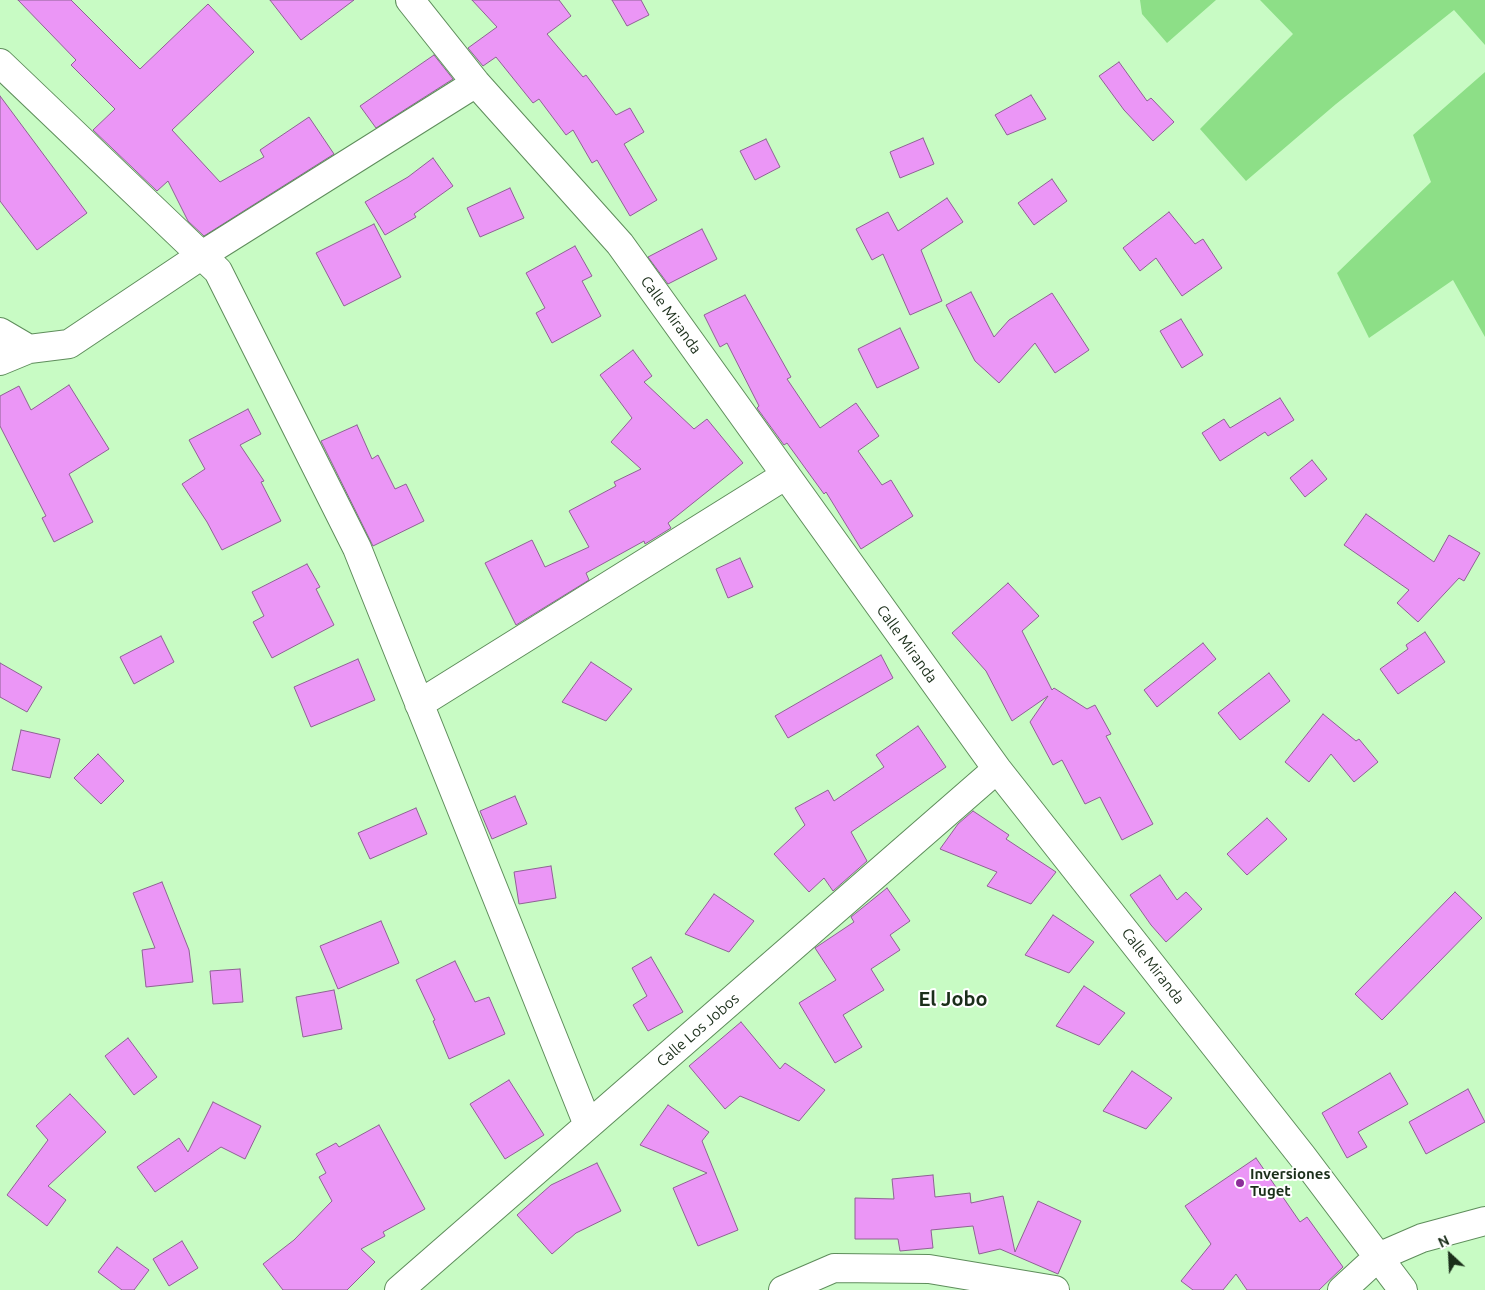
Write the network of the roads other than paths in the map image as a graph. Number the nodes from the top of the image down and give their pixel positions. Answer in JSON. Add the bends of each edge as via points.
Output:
{"nodes":[{"id":1,"x":410,"y":0,"type":"edge"},
{"id":2,"x":0,"y":63,"type":"edge"},
{"id":3,"x":476,"y":83,"type":"junction"},
{"id":4,"x":202,"y":255,"type":"junction"},
{"id":5,"x":0,"y":332,"type":"edge"},
{"id":6,"x":29,"y":349,"type":"junction"},
{"id":7,"x":0,"y":361,"type":"edge"},
{"id":8,"x":786,"y":475,"type":"junction"},
{"id":9,"x":419,"y":704,"type":"junction"},
{"id":10,"x":998,"y":769,"type":"junction"},
{"id":11,"x":588,"y":1125,"type":"junction"},
{"id":12,"x":1485,"y":1221,"type":"edge"},
{"id":13,"x":1378,"y":1257,"type":"junction"},
{"id":14,"x":399,"y":1290,"type":"edge"},
{"id":15,"x":783,"y":1290,"type":"edge"},
{"id":16,"x":1055,"y":1290,"type":"edge"},
{"id":17,"x":1342,"y":1290,"type":"edge"},
{"id":18,"x":1403,"y":1290,"type":"edge"}],
"edges":[{"from":1,"to":3,"type":"street","name":"Calle Miranda"},
{"from":2,"to":4,"type":"street"},
{"from":3,"to":4,"type":"street"},
{"from":3,"to":8,"type":"street","name":"Calle Miranda","via":[[620,244]]},
{"from":4,"to":6,"type":"street","via":[[69,344]]},
{"from":4,"to":9,"type":"street","via":[[218,271],[357,548]]},
{"from":5,"to":6,"type":"street"},
{"from":6,"to":7,"type":"street"},
{"from":8,"to":9,"type":"street"},
{"from":8,"to":10,"type":"street","name":"Calle Miranda"},
{"from":9,"to":11,"type":"street"},
{"from":10,"to":11,"type":"street","name":"Calle Los Jobos"},
{"from":10,"to":13,"type":"street","name":"Calle Miranda"},
{"from":11,"to":14,"type":"street","name":"Calle Los Jobos"},
{"from":12,"to":13,"type":"street","via":[[1422,1238]]},
{"from":13,"to":17,"type":"street"},
{"from":13,"to":18,"type":"street","name":"Calle Miranda"},
{"from":15,"to":16,"type":"street","via":[[834,1268],[929,1270]]}]}
